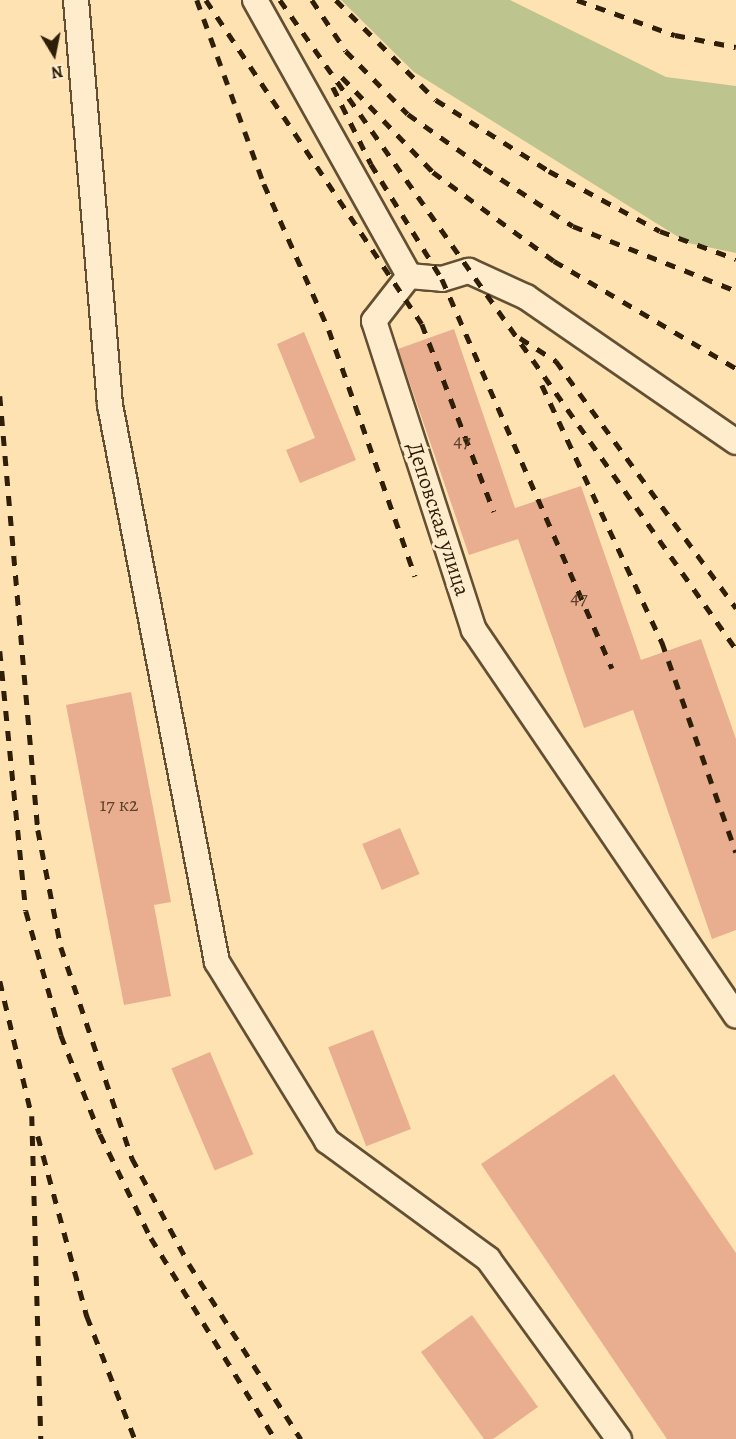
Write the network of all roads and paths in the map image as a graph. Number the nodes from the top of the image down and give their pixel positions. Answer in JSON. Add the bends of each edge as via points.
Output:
{"nodes":[{"id":1,"x":76,"y":0,"type":"edge"},
{"id":2,"x":255,"y":0,"type":"edge"},
{"id":3,"x":409,"y":276,"type":"junction"},
{"id":4,"x":736,"y":442,"type":"edge"},
{"id":5,"x":736,"y":1015,"type":"edge"},
{"id":6,"x":619,"y":1439,"type":"edge"}],
"edges":[{"from":1,"to":6,"type":"street","via":[[110,405],[217,962],[327,1141],[488,1259]]},
{"from":2,"to":3,"type":"street"},
{"from":3,"to":4,"type":"street","via":[[442,279],[470,271],[526,297]]},
{"from":3,"to":5,"type":"street","name":"Деповская улица","via":[[374,321],[474,630]]}]}
